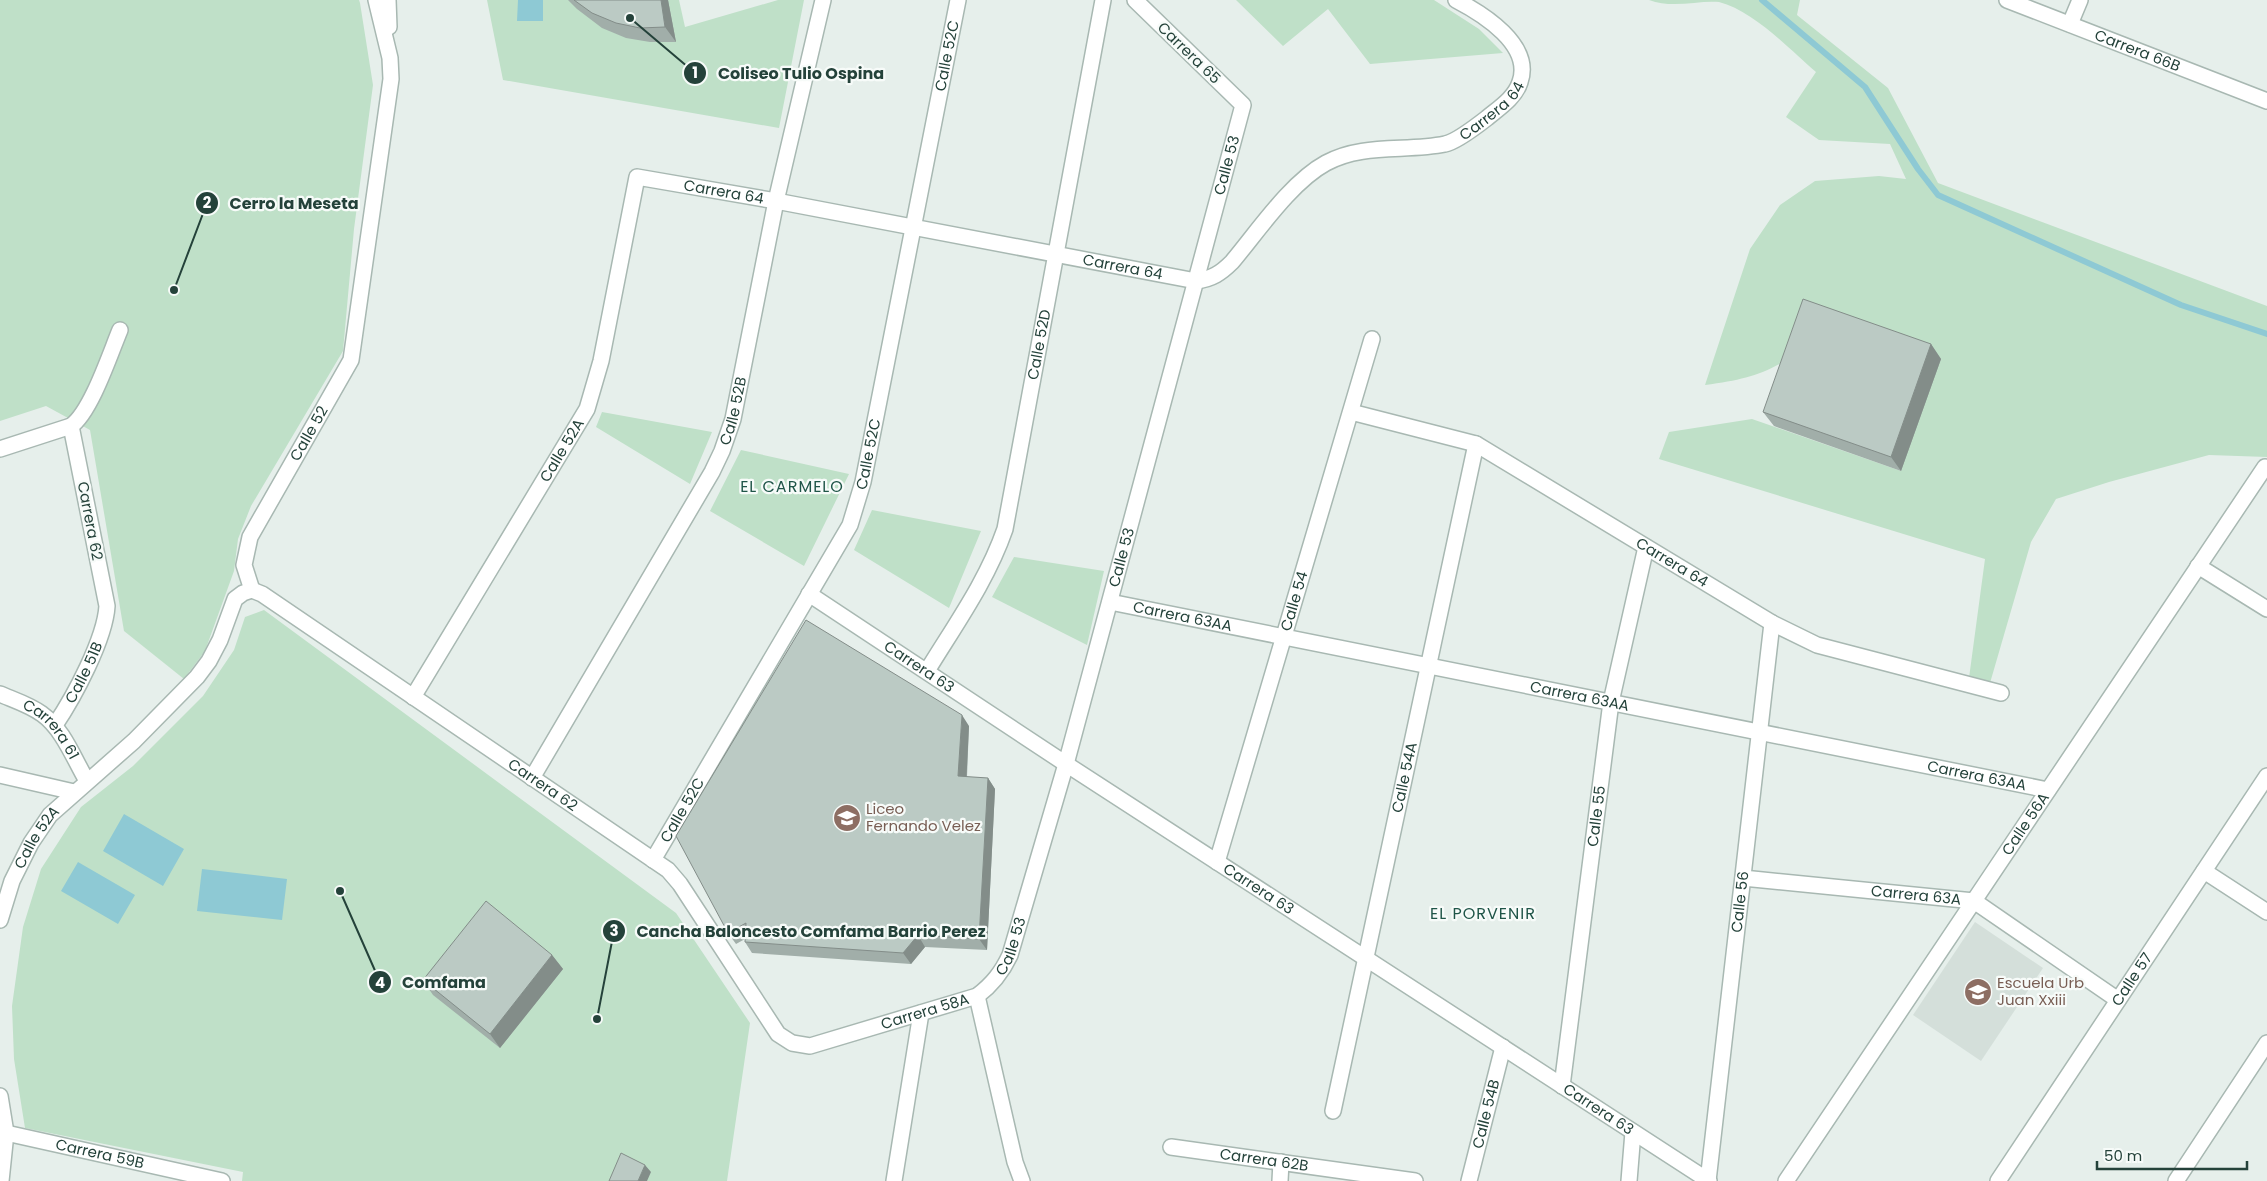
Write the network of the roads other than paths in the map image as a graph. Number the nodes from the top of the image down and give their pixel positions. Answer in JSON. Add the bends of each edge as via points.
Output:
{"nodes":[{"id":1,"x":376,"y":0,"type":"edge"},
{"id":2,"x":388,"y":0,"type":"edge"},
{"id":3,"x":823,"y":0,"type":"edge"},
{"id":4,"x":958,"y":0,"type":"edge"},
{"id":5,"x":1103,"y":0,"type":"edge"},
{"id":6,"x":1135,"y":0,"type":"edge"},
{"id":7,"x":1456,"y":0,"type":"edge"},
{"id":8,"x":2008,"y":0,"type":"edge"},
{"id":9,"x":2080,"y":0,"type":"edge"},
{"id":10,"x":2070,"y":24,"type":"junction"},
{"id":11,"x":390,"y":58,"type":"junction"},
{"id":12,"x":2267,"y":101,"type":"edge"},
{"id":13,"x":1243,"y":105,"type":"joint"},
{"id":14,"x":637,"y":177,"type":"joint"},
{"id":15,"x":776,"y":201,"type":"junction"},
{"id":16,"x":913,"y":227,"type":"junction"},
{"id":17,"x":1056,"y":255,"type":"junction"},
{"id":18,"x":1196,"y":281,"type":"junction"},
{"id":19,"x":120,"y":330,"type":"dead end"},
{"id":20,"x":1372,"y":339,"type":"dead end"},
{"id":21,"x":1350,"y":412,"type":"junction"},
{"id":22,"x":71,"y":426,"type":"junction"},
{"id":23,"x":1476,"y":444,"type":"junction"},
{"id":24,"x":0,"y":449,"type":"edge"},
{"id":25,"x":2266,"y":467,"type":"edge"},
{"id":26,"x":1646,"y":547,"type":"junction"},
{"id":27,"x":2198,"y":566,"type":"junction"},
{"id":28,"x":252,"y":590,"type":"junction"},
{"id":29,"x":809,"y":594,"type":"junction"},
{"id":30,"x":1110,"y":602,"type":"junction"},
{"id":31,"x":2267,"y":609,"type":"edge"},
{"id":32,"x":106,"y":616,"type":"joint"},
{"id":33,"x":1772,"y":623,"type":"junction"},
{"id":34,"x":1284,"y":637,"type":"junction"},
{"id":35,"x":1428,"y":666,"type":"junction"},
{"id":36,"x":927,"y":671,"type":"junction"},
{"id":37,"x":2001,"y":693,"type":"dead end"},
{"id":38,"x":0,"y":694,"type":"edge"},
{"id":39,"x":413,"y":697,"type":"junction"},
{"id":40,"x":1611,"y":702,"type":"junction"},
{"id":41,"x":55,"y":725,"type":"junction"},
{"id":42,"x":1760,"y":732,"type":"junction"},
{"id":43,"x":1066,"y":764,"type":"junction"},
{"id":44,"x":0,"y":774,"type":"edge"},
{"id":45,"x":2267,"y":776,"type":"edge"},
{"id":46,"x":532,"y":778,"type":"junction"},
{"id":47,"x":87,"y":781,"type":"junction"},
{"id":48,"x":2048,"y":790,"type":"junction"},
{"id":49,"x":74,"y":792,"type":"junction"},
{"id":50,"x":653,"y":860,"type":"junction"},
{"id":51,"x":1217,"y":862,"type":"junction"},
{"id":52,"x":2204,"y":871,"type":"junction"},
{"id":53,"x":1743,"y":878,"type":"junction"},
{"id":54,"x":1974,"y":901,"type":"junction"},
{"id":55,"x":2267,"y":912,"type":"edge"},
{"id":56,"x":0,"y":920,"type":"edge"},
{"id":57,"x":1366,"y":958,"type":"junction"},
{"id":58,"x":977,"y":996,"type":"junction"},
{"id":59,"x":2118,"y":1000,"type":"junction"},
{"id":60,"x":921,"y":1013,"type":"junction"},
{"id":61,"x":778,"y":1034,"type":"joint"},
{"id":62,"x":2267,"y":1043,"type":"edge"},
{"id":63,"x":1503,"y":1047,"type":"junction"},
{"id":64,"x":1562,"y":1086,"type":"junction"},
{"id":65,"x":0,"y":1097,"type":"edge"},
{"id":66,"x":1333,"y":1111,"type":"dead end"},
{"id":67,"x":1633,"y":1132,"type":"junction"},
{"id":68,"x":6,"y":1133,"type":"junction"},
{"id":69,"x":1171,"y":1147,"type":"dead end"},
{"id":70,"x":1281,"y":1162,"type":"junction"},
{"id":71,"x":1,"y":1181,"type":"edge"},
{"id":72,"x":222,"y":1181,"type":"edge"},
{"id":73,"x":894,"y":1181,"type":"edge"},
{"id":74,"x":1022,"y":1181,"type":"edge"},
{"id":75,"x":1280,"y":1181,"type":"edge"},
{"id":76,"x":1415,"y":1181,"type":"edge"},
{"id":77,"x":1469,"y":1181,"type":"edge"},
{"id":78,"x":1629,"y":1181,"type":"edge"},
{"id":79,"x":1708,"y":1181,"type":"edge"},
{"id":80,"x":1786,"y":1181,"type":"edge"},
{"id":81,"x":1998,"y":1181,"type":"edge"},
{"id":82,"x":2176,"y":1181,"type":"edge"}],
"edges":[{"from":1,"to":11,"type":"street","name":"Calle 52"},
{"from":2,"to":11,"type":"street"},
{"from":3,"to":15,"type":"street","name":"Calle 52B"},
{"from":4,"to":16,"type":"street","name":"Calle 52C"},
{"from":5,"to":17,"type":"street","name":"Calle 52D"},
{"from":6,"to":13,"type":"street","name":"Carrera 65"},
{"from":7,"to":18,"type":"street","name":"Carrera 64","via":[[1480,12],[1506,35],[1523,64],[1520,83],[1509,100],[1447,144],[1343,155],[1310,173],[1222,272],[1210,279]]},
{"from":8,"to":10,"type":"street","name":"Carrera 66B"},
{"from":9,"to":10,"type":"street"},
{"from":10,"to":12,"type":"street","name":"Carrera 66B"},
{"from":11,"to":28,"type":"street","name":"Calle 52","via":[[391,79],[351,360],[250,537],[244,565]]},
{"from":13,"to":18,"type":"street","name":"Calle 53"},
{"from":14,"to":15,"type":"street","name":"Carrera 64"},
{"from":14,"to":39,"type":"street","name":"Calle 52A","via":[[600,361],[587,409]]},
{"from":15,"to":16,"type":"street","name":"Carrera 64"},
{"from":15,"to":46,"type":"street","name":"Calle 52B","via":[[733,419],[722,451]]},
{"from":16,"to":17,"type":"street","name":"Carrera 64"},
{"from":16,"to":29,"type":"street","name":"Calle 52C","via":[[861,491],[850,525]]},
{"from":17,"to":18,"type":"street","name":"Carrera 64"},
{"from":17,"to":36,"type":"street","name":"Calle 52D","via":[[1005,529],[985,578]]},
{"from":18,"to":30,"type":"street","name":"Calle 53"},
{"from":19,"to":22,"type":"street","via":[[86,408]]},
{"from":20,"to":21,"type":"street","name":"Calle 54"},
{"from":21,"to":23,"type":"street","name":"Carrera 64"},
{"from":21,"to":34,"type":"street","name":"Calle 54"},
{"from":22,"to":24,"type":"street"},
{"from":22,"to":32,"type":"street","name":"Carrera 62","via":[[107,606]]},
{"from":23,"to":26,"type":"street","name":"Carrera 64"},
{"from":23,"to":35,"type":"street","name":"Calle 54A"},
{"from":25,"to":27,"type":"street","name":"Calle 56A"},
{"from":26,"to":33,"type":"street","name":"Carrera 64"},
{"from":26,"to":40,"type":"street","name":"Calle 55"},
{"from":27,"to":31,"type":"street"},
{"from":27,"to":48,"type":"street","name":"Calle 56A"},
{"from":28,"to":39,"type":"street","name":"Carrera 62"},
{"from":28,"to":47,"type":"street","via":[[235,599],[220,640],[197,677],[134,741]]},
{"from":29,"to":36,"type":"street","name":"Carrera 63"},
{"from":29,"to":50,"type":"street","name":"Calle 52C"},
{"from":30,"to":34,"type":"street","name":"Carrera 63AA"},
{"from":30,"to":43,"type":"street","name":"Calle 53"},
{"from":32,"to":41,"type":"street","name":"Calle 51B","via":[[76,691]]},
{"from":33,"to":37,"type":"street","name":"Carrera 64","via":[[1817,645]]},
{"from":33,"to":42,"type":"street","name":"Calle 56"},
{"from":34,"to":35,"type":"street","name":"Carrera 63AA"},
{"from":34,"to":51,"type":"street","name":"Calle 54"},
{"from":35,"to":40,"type":"street","name":"Carrera 63AA"},
{"from":35,"to":57,"type":"street","name":"Calle 54A"},
{"from":36,"to":43,"type":"street","name":"Carrera 63"},
{"from":38,"to":41,"type":"street","name":"Carrera 61","via":[[43,714]]},
{"from":39,"to":46,"type":"street","name":"Carrera 62"},
{"from":40,"to":42,"type":"street","name":"Carrera 63AA"},
{"from":40,"to":64,"type":"street","name":"Calle 55"},
{"from":41,"to":47,"type":"street","name":"Carrera 61"},
{"from":42,"to":48,"type":"street","name":"Carrera 63AA"},
{"from":42,"to":53,"type":"street","name":"Calle 56"},
{"from":43,"to":51,"type":"street","name":"Carrera 63"},
{"from":43,"to":58,"type":"street","name":"Calle 53","via":[[1010,954],[1003,971]]},
{"from":44,"to":49,"type":"street"},
{"from":45,"to":52,"type":"street","name":"Calle 57"},
{"from":46,"to":50,"type":"street","name":"Carrera 62"},
{"from":47,"to":49,"type":"street"},
{"from":48,"to":54,"type":"street","name":"Calle 56A"},
{"from":49,"to":56,"type":"street","name":"Calle 52A","via":[[50,815],[31,843],[12,881]]},
{"from":50,"to":61,"type":"street","name":"Carrera 62","via":[[680,884]]},
{"from":51,"to":57,"type":"street","name":"Carrera 63"},
{"from":52,"to":55,"type":"street"},
{"from":52,"to":59,"type":"street","name":"Calle 57"},
{"from":53,"to":54,"type":"street","name":"Carrera 63A"},
{"from":53,"to":79,"type":"street","name":"Calle 56"},
{"from":54,"to":59,"type":"street","name":"Carrera 63A"},
{"from":54,"to":80,"type":"street","name":"Calle 56A"},
{"from":57,"to":63,"type":"street","name":"Carrera 63"},
{"from":57,"to":66,"type":"street","name":"Calle 54A"},
{"from":58,"to":60,"type":"street","name":"Carrera 58A"},
{"from":58,"to":74,"type":"street","name":"Carrera 58A"},
{"from":59,"to":81,"type":"street","name":"Calle 57"},
{"from":60,"to":61,"type":"street","name":"Carrera 58A","via":[[810,1046],[792,1043]]},
{"from":60,"to":73,"type":"street"},
{"from":62,"to":82,"type":"street"},
{"from":63,"to":64,"type":"street","name":"Carrera 63"},
{"from":63,"to":77,"type":"street","name":"Calle 54B"},
{"from":64,"to":67,"type":"street","name":"Carrera 63"},
{"from":65,"to":68,"type":"street"},
{"from":67,"to":78,"type":"street"},
{"from":67,"to":79,"type":"street","name":"Carrera 63"},
{"from":68,"to":71,"type":"street"},
{"from":68,"to":72,"type":"street","name":"Carrera 59B"},
{"from":69,"to":70,"type":"street","name":"Carrera 62B"},
{"from":70,"to":75,"type":"street"},
{"from":70,"to":76,"type":"street","name":"Carrera 62B"}]}
